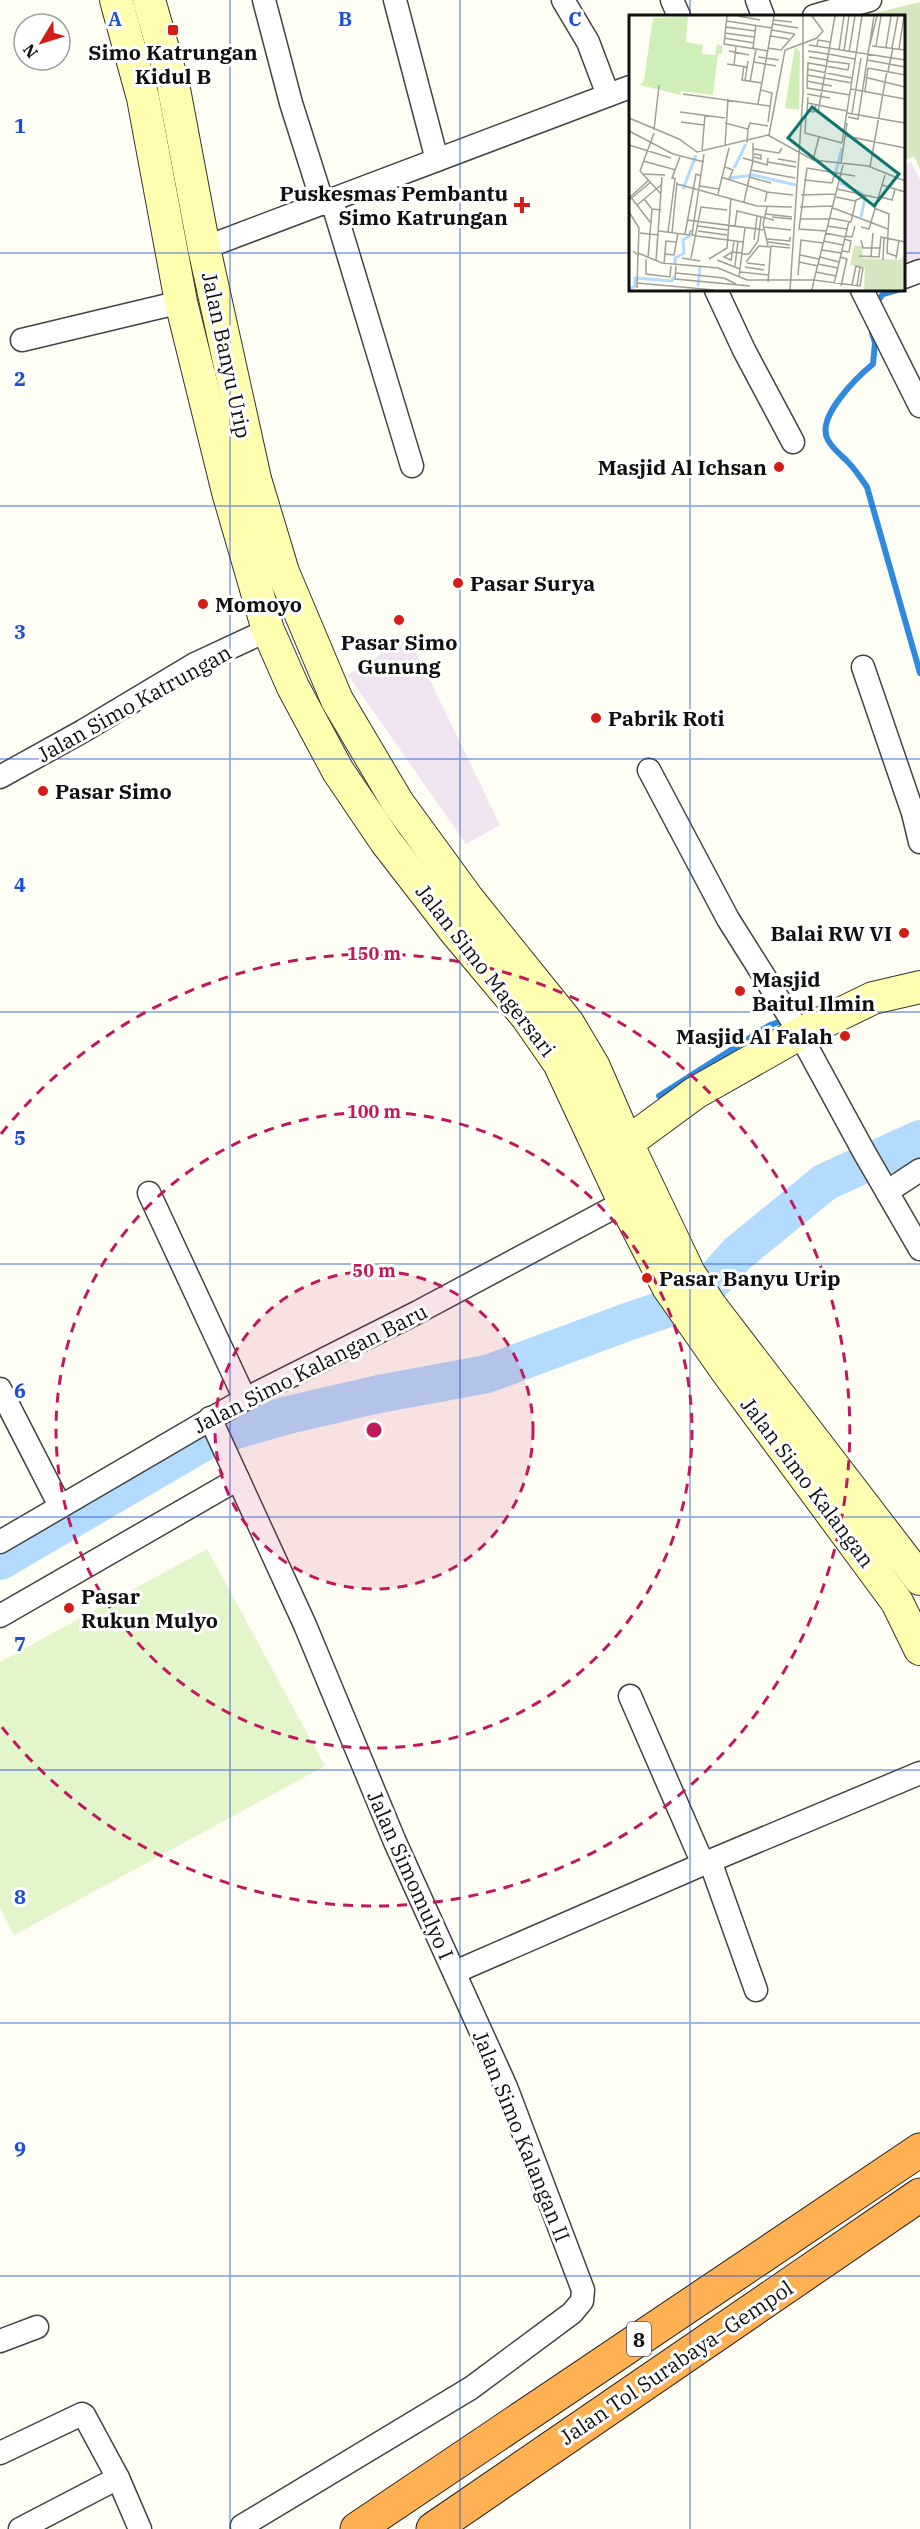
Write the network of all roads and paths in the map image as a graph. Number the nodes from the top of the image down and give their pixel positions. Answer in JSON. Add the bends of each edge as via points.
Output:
{"nodes":[{"id":1,"x":116,"y":0,"type":"edge"},
{"id":2,"x":150,"y":0,"type":"edge"},
{"id":3,"x":264,"y":0,"type":"edge"},
{"id":4,"x":395,"y":0,"type":"edge"},
{"id":5,"x":563,"y":0,"type":"edge"},
{"id":6,"x":672,"y":0,"type":"edge"},
{"id":7,"x":757,"y":0,"type":"edge"},
{"id":8,"x":870,"y":0,"type":"edge"},
{"id":9,"x":679,"y":15,"type":"edge"},
{"id":10,"x":763,"y":15,"type":"edge"},
{"id":11,"x":818,"y":15,"type":"edge"},
{"id":12,"x":623,"y":94,"type":"edge"},
{"id":13,"x":437,"y":160,"type":"junction"},
{"id":14,"x":328,"y":202,"type":"junction"},
{"id":15,"x":204,"y":248,"type":"junction"},
{"id":16,"x":920,"y":271,"type":"edge"},
{"id":17,"x":905,"y":276,"type":"edge"},
{"id":18,"x":716,"y":291,"type":"edge"},
{"id":19,"x":867,"y":297,"type":"edge"},
{"id":20,"x":181,"y":302,"type":"junction"},
{"id":21,"x":22,"y":340,"type":"dead end"},
{"id":22,"x":920,"y":406,"type":"edge"},
{"id":23,"x":793,"y":442,"type":"dead end"},
{"id":24,"x":412,"y":466,"type":"dead end"},
{"id":25,"x":268,"y":630,"type":"junction"},
{"id":26,"x":863,"y":667,"type":"dead end"},
{"id":27,"x":337,"y":700,"type":"joint"},
{"id":28,"x":650,"y":770,"type":"dead end"},
{"id":29,"x":0,"y":777,"type":"edge"},
{"id":30,"x":920,"y":842,"type":"edge"},
{"id":31,"x":920,"y":987,"type":"edge"},
{"id":32,"x":792,"y":1022,"type":"junction"},
{"id":33,"x":636,"y":1137,"type":"junction"},
{"id":34,"x":920,"y":1170,"type":"edge"},
{"id":35,"x":883,"y":1183,"type":"junction"},
{"id":36,"x":149,"y":1193,"type":"dead end"},
{"id":37,"x":624,"y":1202,"type":"junction"},
{"id":38,"x":920,"y":1249,"type":"edge"},
{"id":39,"x":678,"y":1280,"type":"junction"},
{"id":40,"x":700,"y":1312,"type":"junction"},
{"id":41,"x":0,"y":1389,"type":"edge"},
{"id":42,"x":246,"y":1399,"type":"junction"},
{"id":43,"x":212,"y":1423,"type":"junction"},
{"id":44,"x":235,"y":1472,"type":"junction"},
{"id":45,"x":60,"y":1506,"type":"junction"},
{"id":46,"x":0,"y":1542,"type":"edge"},
{"id":47,"x":920,"y":1579,"type":"edge"},
{"id":48,"x":908,"y":1594,"type":"edge"},
{"id":49,"x":0,"y":1616,"type":"edge"},
{"id":50,"x":920,"y":1649,"type":"edge"},
{"id":51,"x":630,"y":1696,"type":"dead end"},
{"id":52,"x":920,"y":1773,"type":"edge"},
{"id":53,"x":707,"y":1862,"type":"junction"},
{"id":54,"x":455,"y":1972,"type":"junction"},
{"id":55,"x":756,"y":1990,"type":"dead end"},
{"id":56,"x":920,"y":2150,"type":"edge"},
{"id":57,"x":920,"y":2195,"type":"edge"},
{"id":58,"x":37,"y":2327,"type":"dead end"},
{"id":59,"x":0,"y":2341,"type":"edge"},
{"id":60,"x":0,"y":2453,"type":"edge"},
{"id":61,"x":118,"y":2478,"type":"junction"},
{"id":62,"x":242,"y":2526,"type":"dead end"},
{"id":63,"x":20,"y":2529,"type":"edge"},
{"id":64,"x":140,"y":2529,"type":"edge"},
{"id":65,"x":357,"y":2529,"type":"edge"},
{"id":66,"x":433,"y":2529,"type":"edge"}],
"edges":[{"from":1,"to":20,"type":"main road","name":"Jalan Banyu Urip","via":[[143,98]]},
{"from":2,"to":15,"type":"main road","name":"Jalan Banyu Urip","via":[[173,84]]},
{"from":3,"to":14,"type":"street","via":[[291,102]]},
{"from":4,"to":13,"type":"street"},
{"from":5,"to":12,"type":"street"},
{"from":6,"to":9,"type":"street"},
{"from":7,"to":10,"type":"street"},
{"from":8,"to":11,"type":"street"},
{"from":12,"to":13,"type":"street"},
{"from":13,"to":14,"type":"street"},
{"from":14,"to":15,"type":"street"},
{"from":14,"to":24,"type":"street"},
{"from":15,"to":27,"type":"main road","name":"Jalan Banyu Urip","via":[[234,393],[264,510],[283,572]]},
{"from":16,"to":17,"type":"street"},
{"from":18,"to":23,"type":"street"},
{"from":19,"to":22,"type":"street"},
{"from":20,"to":21,"type":"street"},
{"from":20,"to":25,"type":"main road","name":"Jalan Banyu Urip","via":[[228,492]]},
{"from":25,"to":29,"type":"street","name":"Jalan Simo Katrungan","via":[[195,664]]},
{"from":25,"to":37,"type":"main road","name":"Jalan Simo Magersari","via":[[338,771],[386,842],[527,1017],[559,1063]]},
{"from":26,"to":30,"type":"street"},
{"from":27,"to":33,"type":"main road","name":"Jalan Simo Magersari","via":[[398,803],[468,900],[568,1023]]},
{"from":28,"to":32,"type":"street","via":[[728,919]]},
{"from":31,"to":32,"type":"main road"},
{"from":32,"to":33,"type":"main road"},
{"from":32,"to":35,"type":"street"},
{"from":33,"to":39,"type":"main road","name":"Jalan Simo Magersari"},
{"from":34,"to":35,"type":"street"},
{"from":35,"to":38,"type":"street"},
{"from":36,"to":42,"type":"street"},
{"from":37,"to":39,"type":"main road","name":"Jalan Simo Magersari"},
{"from":37,"to":42,"type":"street","name":"Jalan Simo Kalangan Baru"},
{"from":39,"to":40,"type":"main road","name":"Jalan Simo Magersari"},
{"from":40,"to":47,"type":"main road","name":"Jalan Simo Kalangan","via":[[792,1416]]},
{"from":40,"to":48,"type":"main road","name":"Jalan Simo Kalangan"},
{"from":41,"to":45,"type":"street"},
{"from":42,"to":43,"type":"street","name":"Jalan Simo Kalangan Baru"},
{"from":43,"to":44,"type":"street","name":"Jalan Simomulyo I"},
{"from":43,"to":45,"type":"street","name":"Jalan Simo Kalangan Baru"},
{"from":44,"to":49,"type":"street"},
{"from":44,"to":54,"type":"street","name":"Jalan Simomulyo I"},
{"from":45,"to":46,"type":"street","name":"Jalan Simo Kalangan Baru"},
{"from":48,"to":50,"type":"main road","name":"Jalan Simo Kalangan"},
{"from":51,"to":53,"type":"street"},
{"from":52,"to":53,"type":"street","name":"Jalan Simomulyo I"},
{"from":53,"to":54,"type":"street","name":"Jalan Simomulyo I"},
{"from":53,"to":55,"type":"street"},
{"from":54,"to":62,"type":"street","name":"Jalan Simo Kalangan II","via":[[506,2087],[583,2290],[582,2301],[572,2313],[471,2388]]},
{"from":56,"to":65,"type":"highway","name":"Jalan Tol Surabaya–Gempol","number":"8"},
{"from":57,"to":66,"type":"highway","name":"Jalan Tol Surabaya–Gempol","number":"8"},
{"from":58,"to":59,"type":"street"},
{"from":60,"to":61,"type":"street","via":[[82,2414]]},
{"from":61,"to":63,"type":"street"},
{"from":61,"to":64,"type":"street"}]}
